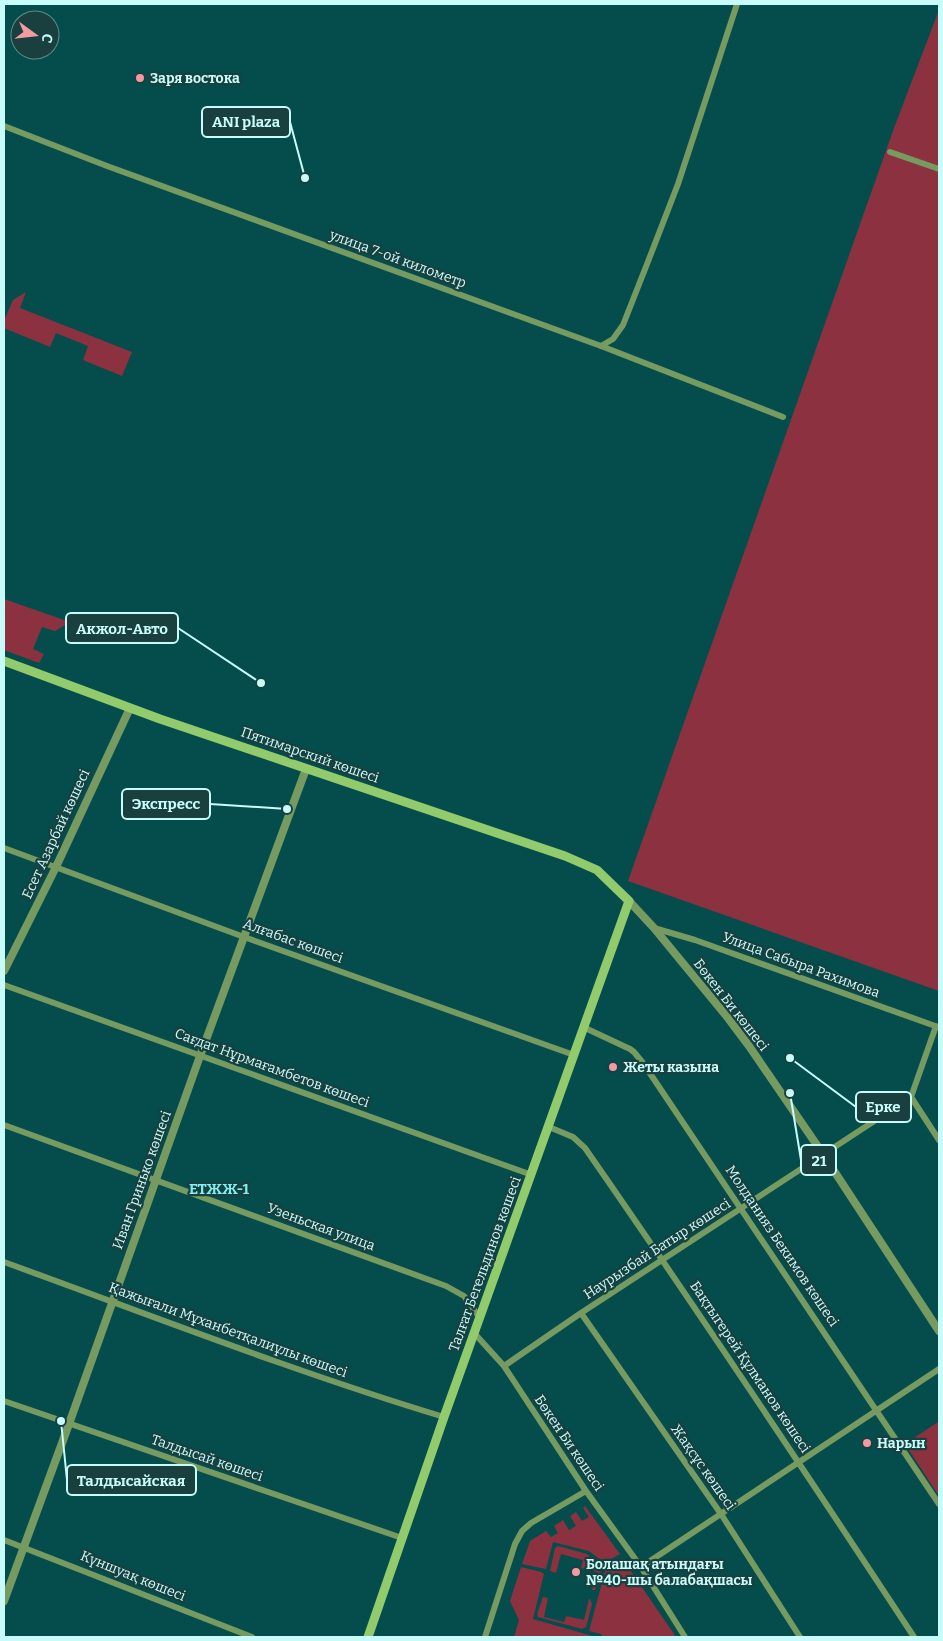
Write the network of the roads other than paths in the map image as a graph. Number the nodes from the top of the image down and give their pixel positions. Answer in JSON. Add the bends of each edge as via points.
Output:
{"nodes":[{"id":1,"x":737,"y":4,"type":"edge"},
{"id":2,"x":4,"y":126,"type":"edge"},
{"id":3,"x":890,"y":152,"type":"dead end"},
{"id":4,"x":939,"y":169,"type":"edge"},
{"id":5,"x":601,"y":346,"type":"junction"},
{"id":6,"x":783,"y":417,"type":"dead end"},
{"id":7,"x":4,"y":661,"type":"edge"},
{"id":8,"x":130,"y":708,"type":"junction"},
{"id":9,"x":306,"y":769,"type":"junction"},
{"id":10,"x":4,"y":848,"type":"edge"},
{"id":11,"x":56,"y":867,"type":"junction"},
{"id":12,"x":629,"y":901,"type":"junction"},
{"id":13,"x":654,"y":928,"type":"junction"},
{"id":14,"x":244,"y":937,"type":"junction"},
{"id":15,"x":4,"y":971,"type":"edge"},
{"id":16,"x":4,"y":985,"type":"edge"},
{"id":17,"x":938,"y":1026,"type":"edge"},
{"id":18,"x":583,"y":1027,"type":"junction"},
{"id":19,"x":574,"y":1055,"type":"junction"},
{"id":20,"x":200,"y":1056,"type":"junction"},
{"id":21,"x":911,"y":1097,"type":"junction"},
{"id":22,"x":4,"y":1125,"type":"edge"},
{"id":23,"x":549,"y":1127,"type":"junction"},
{"id":24,"x":939,"y":1140,"type":"edge"},
{"id":25,"x":823,"y":1154,"type":"junction"},
{"id":26,"x":532,"y":1175,"type":"junction"},
{"id":27,"x":156,"y":1179,"type":"junction"},
{"id":28,"x":742,"y":1208,"type":"junction"},
{"id":29,"x":662,"y":1260,"type":"junction"},
{"id":30,"x":4,"y":1262,"type":"edge"},
{"id":31,"x":112,"y":1301,"type":"junction"},
{"id":32,"x":581,"y":1313,"type":"junction"},
{"id":33,"x":480,"y":1318,"type":"junction"},
{"id":34,"x":939,"y":1331,"type":"edge"},
{"id":35,"x":475,"y":1334,"type":"junction"},
{"id":36,"x":504,"y":1366,"type":"junction"},
{"id":37,"x":939,"y":1369,"type":"edge"},
{"id":38,"x":4,"y":1401,"type":"edge"},
{"id":39,"x":878,"y":1411,"type":"junction"},
{"id":40,"x":444,"y":1417,"type":"junction"},
{"id":41,"x":69,"y":1424,"type":"junction"},
{"id":42,"x":800,"y":1463,"type":"junction"},
{"id":43,"x":586,"y":1491,"type":"junction"},
{"id":44,"x":939,"y":1504,"type":"edge"},
{"id":45,"x":721,"y":1514,"type":"junction"},
{"id":46,"x":402,"y":1538,"type":"junction"},
{"id":47,"x":4,"y":1540,"type":"edge"},
{"id":48,"x":24,"y":1547,"type":"junction"},
{"id":49,"x":641,"y":1567,"type":"junction"},
{"id":50,"x":4,"y":1601,"type":"edge"},
{"id":51,"x":252,"y":1637,"type":"edge"},
{"id":52,"x":368,"y":1637,"type":"edge"},
{"id":53,"x":485,"y":1637,"type":"edge"},
{"id":54,"x":685,"y":1637,"type":"edge"},
{"id":55,"x":800,"y":1637,"type":"edge"},
{"id":56,"x":914,"y":1637,"type":"edge"}],
"edges":[{"from":1,"to":5,"type":"street","via":[[678,184],[623,325],[613,339]]},
{"from":2,"to":5,"type":"street","name":"улица 7-ой километр"},
{"from":3,"to":4,"type":"street"},
{"from":5,"to":6,"type":"street","name":"улица 7-ой километр"},
{"from":7,"to":8,"type":"main road","name":"Пятимарский көшесі"},
{"from":8,"to":9,"type":"main road","name":"Пятимарский көшесі"},
{"from":8,"to":11,"type":"street","name":"Есет Азарбай көшесі"},
{"from":9,"to":12,"type":"main road","name":"Пятимарский көшесі","via":[[565,856],[605,877]]},
{"from":9,"to":14,"type":"street","name":"Иван Гринько көшесі"},
{"from":10,"to":11,"type":"street","name":"Алғабас көшесі"},
{"from":11,"to":14,"type":"street","name":"Алғабас көшесі"},
{"from":11,"to":15,"type":"street","name":"Есет Азарбай көшесі"},
{"from":12,"to":13,"type":"street","name":"Бөкен Би көшесі"},
{"from":12,"to":18,"type":"main road","name":"Талғат Бегельдинов көшесі"},
{"from":13,"to":17,"type":"street","name":"Улица Сабыра Рахимова"},
{"from":13,"to":25,"type":"street","name":"Бөкен Би көшесі","via":[[728,1018]]},
{"from":14,"to":19,"type":"street","name":"Алғабас көшесі"},
{"from":14,"to":20,"type":"street","name":"Иван Гринько көшесі"},
{"from":16,"to":20,"type":"street","name":"Сағдат Нұрмағамбетов көшесі"},
{"from":17,"to":21,"type":"street"},
{"from":18,"to":19,"type":"main road","name":"Талғат Бегельдинов көшесі"},
{"from":18,"to":28,"type":"street","name":"Молданияз Бекимов көшесі","via":[[634,1052]]},
{"from":19,"to":23,"type":"main road","name":"Талғат Бегельдинов көшесі"},
{"from":20,"to":26,"type":"street","name":"Сағдат Нұрмағамбетов көшесі"},
{"from":20,"to":27,"type":"street","name":"Иван Гринько көшесі"},
{"from":21,"to":24,"type":"street"},
{"from":21,"to":25,"type":"street","name":"Наурызбай Батыр көшесі"},
{"from":22,"to":27,"type":"street","name":"Узеньская улица"},
{"from":23,"to":26,"type":"main road","name":"Талғат Бегельдинов көшесі"},
{"from":23,"to":29,"type":"street","name":"Бақтыгерей Құлманов көшесі","via":[[582,1145]]},
{"from":25,"to":28,"type":"street","name":"Наурызбай Батыр көшесі"},
{"from":25,"to":34,"type":"street","name":"Бөкен Би көшесі"},
{"from":26,"to":33,"type":"main road","name":"Талғат Бегельдинов көшесі"},
{"from":27,"to":31,"type":"street","name":"Иван Гринько көшесі"},
{"from":27,"to":33,"type":"street","name":"Узеньская улица","via":[[446,1286],[464,1296]]},
{"from":28,"to":29,"type":"street","name":"Наурызбай Батыр көшесі"},
{"from":28,"to":39,"type":"street","name":"Молданияз Бекимов көшесі"},
{"from":29,"to":32,"type":"street","name":"Наурызбай Батыр көшесі"},
{"from":29,"to":42,"type":"street","name":"Бақтыгерей Құлманов көшесі"},
{"from":30,"to":31,"type":"street","name":"Қажығали Мұханбетқалиұлы көшесі"},
{"from":31,"to":40,"type":"street","name":"Қажығали Мұханбетқалиұлы көшесі","via":[[284,1365]]},
{"from":31,"to":41,"type":"street","name":"Иван Гринько көшесі"},
{"from":32,"to":36,"type":"street","name":"Наурызбай Батыр көшесі"},
{"from":32,"to":45,"type":"street","name":"Жақсұс көшесі"},
{"from":33,"to":35,"type":"main road","name":"Талғат Бегельдинов көшесі"},
{"from":35,"to":36,"type":"street","name":"Бөкен Би көшесі"},
{"from":35,"to":40,"type":"main road","name":"Талғат Бегельдинов көшесі"},
{"from":36,"to":43,"type":"street","name":"Бөкен Би көшесі"},
{"from":37,"to":39,"type":"street"},
{"from":38,"to":41,"type":"street","name":"Талдысай көшесі"},
{"from":39,"to":42,"type":"street"},
{"from":39,"to":44,"type":"street","name":"Молданияз Бекимов көшесі"},
{"from":40,"to":46,"type":"main road","name":"Талғат Бегельдинов көшесі"},
{"from":41,"to":46,"type":"street","name":"Талдысай көшесі"},
{"from":41,"to":48,"type":"street","name":"Иван Гринько көшесі"},
{"from":42,"to":45,"type":"street"},
{"from":42,"to":56,"type":"street","name":"Бақтыгерей Құлманов көшесі"},
{"from":43,"to":49,"type":"street","name":"Бөкен Би көшесі"},
{"from":43,"to":53,"type":"street","via":[[522,1531]]},
{"from":45,"to":49,"type":"street"},
{"from":45,"to":55,"type":"street","name":"Жақсұс көшесі"},
{"from":46,"to":52,"type":"main road","name":"Талғат Бегельдинов көшесі"},
{"from":47,"to":48,"type":"street","name":"Күншуақ көшесі"},
{"from":48,"to":50,"type":"street","name":"Иван Гринько көшесі"},
{"from":48,"to":51,"type":"street","name":"Күншуақ көшесі"},
{"from":49,"to":54,"type":"street","name":"Бөкен Би көшесі"}]}
